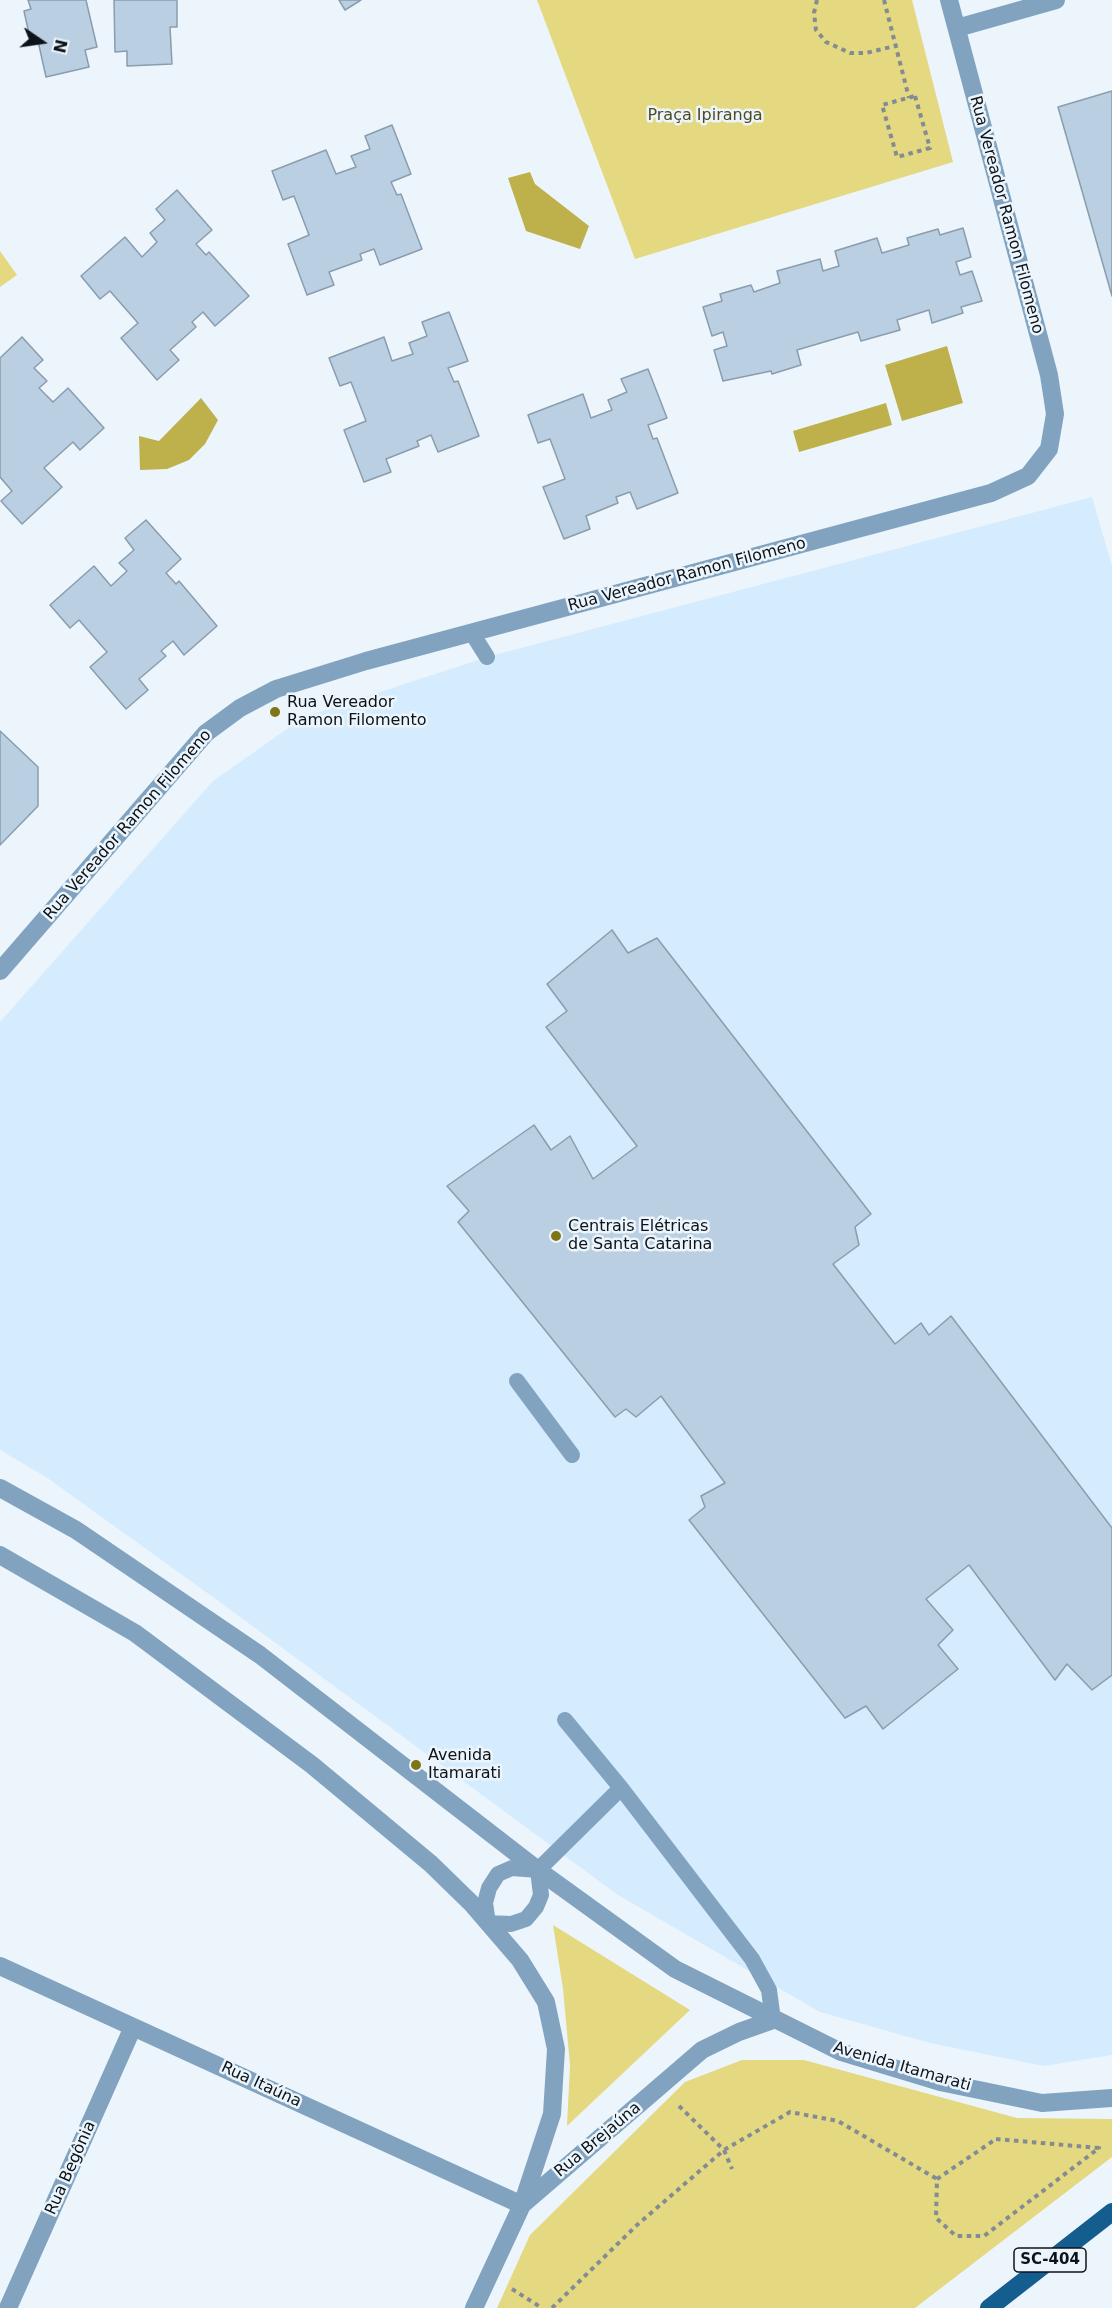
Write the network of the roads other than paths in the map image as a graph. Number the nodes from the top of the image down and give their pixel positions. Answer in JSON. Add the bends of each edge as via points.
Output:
{"nodes":[{"id":1,"x":949,"y":0,"type":"edge"},
{"id":2,"x":1056,"y":0,"type":"edge"},
{"id":3,"x":957,"y":28,"type":"junction"},
{"id":4,"x":472,"y":633,"type":"junction"},
{"id":5,"x":487,"y":657,"type":"dead end"},
{"id":6,"x":0,"y":971,"type":"edge"},
{"id":7,"x":517,"y":1381,"type":"dead end"},
{"id":8,"x":572,"y":1455,"type":"dead end"},
{"id":9,"x":0,"y":1488,"type":"edge"},
{"id":10,"x":0,"y":1555,"type":"edge"},
{"id":11,"x":565,"y":1720,"type":"dead end"},
{"id":12,"x":621,"y":1788,"type":"junction"},
{"id":13,"x":538,"y":1870,"type":"junction"},
{"id":14,"x":488,"y":1923,"type":"junction"},
{"id":15,"x":0,"y":1966,"type":"edge"},
{"id":16,"x":773,"y":2020,"type":"junction"},
{"id":17,"x":134,"y":2027,"type":"junction"},
{"id":18,"x":1112,"y":2098,"type":"edge"},
{"id":19,"x":522,"y":2205,"type":"junction"},
{"id":20,"x":1112,"y":2212,"type":"edge"},
{"id":21,"x":8,"y":2308,"type":"edge"},
{"id":22,"x":474,"y":2308,"type":"edge"},
{"id":23,"x":989,"y":2308,"type":"edge"}],
"edges":[{"from":1,"to":3,"type":"street","name":"Rua Vereador Ramon Filomeno"},
{"from":2,"to":3,"type":"street"},
{"from":3,"to":4,"type":"street","name":"Rua Vereador Ramon Filomeno","via":[[1055,414],[1049,449],[1028,476],[991,493]]},
{"from":4,"to":5,"type":"lane"},
{"from":4,"to":6,"type":"street","name":"Rua Vereador Ramon Filomeno","via":[[318,674],[276,689],[240,708],[206,733]]},
{"from":7,"to":8,"type":"lane"},
{"from":9,"to":13,"type":"street","name":"Avenida Itamarati","via":[[76,1530],[260,1655]]},
{"from":10,"to":14,"type":"street","via":[[135,1633],[303,1758],[438,1870]]},
{"from":11,"to":12,"type":"lane"},
{"from":12,"to":13,"type":"lane"},
{"from":12,"to":16,"type":"lane","via":[[752,1959],[769,1990]]},
{"from":13,"to":14,"type":"lane","via":[[512,1868],[498,1875],[487,1896]]},
{"from":13,"to":14,"type":"lane","via":[[541,1895],[526,1919],[511,1924]]},
{"from":13,"to":16,"type":"street","name":"Avenida Itamarati","via":[[675,1970]]},
{"from":14,"to":19,"type":"street","via":[[520,1960],[546,2002],[556,2049],[552,2114]]},
{"from":15,"to":17,"type":"street","name":"Rua Itaúna"},
{"from":16,"to":18,"type":"street","name":"Avenida Itamarati","via":[[841,2052],[940,2082],[1042,2103]]},
{"from":16,"to":19,"type":"street","name":"Rua Brejaúna","via":[[702,2050]]},
{"from":17,"to":19,"type":"street","name":"Rua Itaúna"},
{"from":17,"to":21,"type":"street","name":"Rua Begônia"},
{"from":19,"to":22,"type":"street","name":"Rua Brejaúna"},
{"from":20,"to":23,"type":"main road","number":"SC-404"}]}
